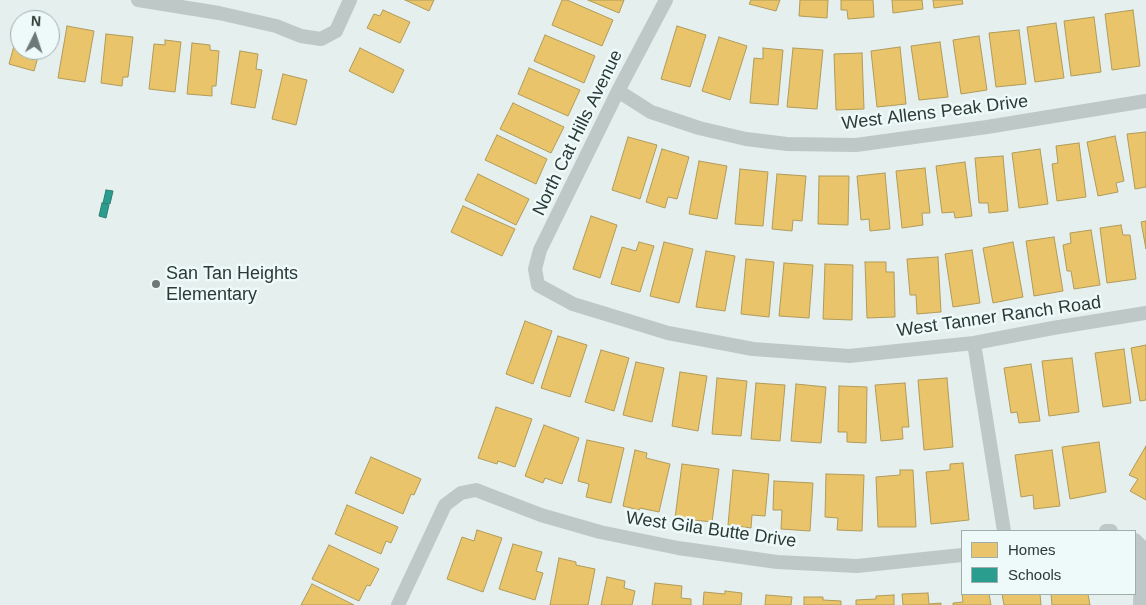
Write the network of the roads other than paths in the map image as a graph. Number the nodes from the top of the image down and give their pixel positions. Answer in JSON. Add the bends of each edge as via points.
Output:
{"nodes":[{"id":1,"x":138,"y":0,"type":"edge"},
{"id":2,"x":350,"y":0,"type":"edge"},
{"id":3,"x":666,"y":0,"type":"edge"},
{"id":4,"x":618,"y":91,"type":"junction"},
{"id":5,"x":1146,"y":101,"type":"edge"},
{"id":6,"x":538,"y":285,"type":"joint"},
{"id":7,"x":1146,"y":313,"type":"edge"},
{"id":8,"x":974,"y":343,"type":"junction"},
{"id":9,"x":1004,"y":530,"type":"edge"},
{"id":10,"x":1136,"y":541,"type":"edge"},
{"id":11,"x":961,"y":555,"type":"edge"},
{"id":12,"x":398,"y":605,"type":"edge"},
{"id":13,"x":1140,"y":605,"type":"edge"}],
"edges":[{"from":1,"to":2,"type":"street","via":[[219,13],[321,39],[336,31]]},
{"from":3,"to":4,"type":"street","name":"North Cat Hills Avenue"},
{"from":4,"to":5,"type":"street","name":"West Allens Peak Drive","via":[[651,112],[699,128],[786,144],[856,145]]},
{"from":4,"to":6,"type":"street","name":"North Cat Hills Avenue","via":[[540,250],[535,269]]},
{"from":6,"to":8,"type":"street","name":"West Tanner Ranch Road","via":[[573,304],[668,333],[753,349],[848,356]]},
{"from":7,"to":8,"type":"street","name":"West Tanner Ranch Road"},
{"from":8,"to":9,"type":"street"},
{"from":10,"to":13,"type":"street","via":[[1142,547]]},
{"from":11,"to":12,"type":"street","name":"West Gila Butte Drive","via":[[857,566],[778,562],[678,548],[600,532],[541,515],[476,490],[461,493],[445,505]]}]}
